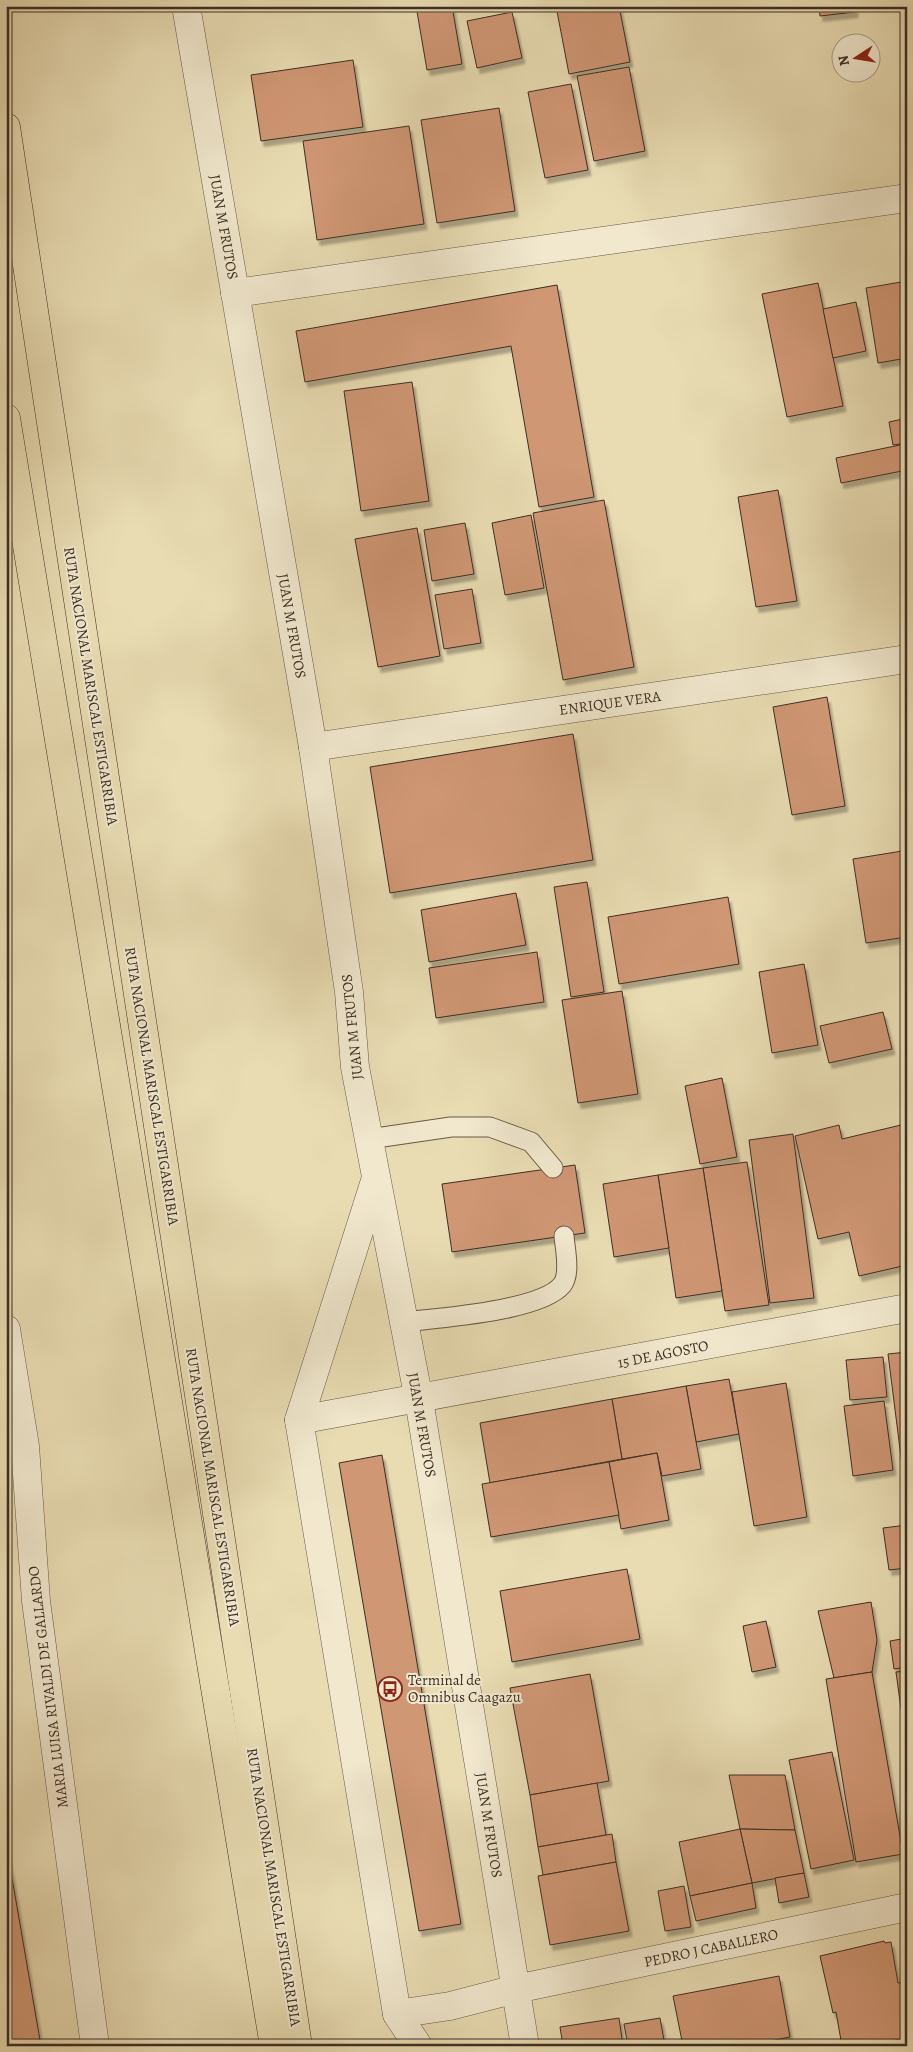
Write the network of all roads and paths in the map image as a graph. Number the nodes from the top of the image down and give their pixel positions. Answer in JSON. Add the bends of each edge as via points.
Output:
{"nodes":[{"id":1,"x":186,"y":6,"type":"edge"},
{"id":2,"x":6,"y":127,"type":"edge"},
{"id":3,"x":907,"y":198,"type":"edge"},
{"id":4,"x":235,"y":293,"type":"junction"},
{"id":5,"x":6,"y":418,"type":"edge"},
{"id":6,"x":907,"y":659,"type":"edge"},
{"id":7,"x":313,"y":747,"type":"junction"},
{"id":8,"x":369,"y":1139,"type":"junction"},
{"id":9,"x":553,"y":1168,"type":"dead end"},
{"id":10,"x":376,"y":1177,"type":"junction"},
{"id":11,"x":564,"y":1236,"type":"dead end"},
{"id":12,"x":907,"y":1308,"type":"edge"},
{"id":13,"x":404,"y":1322,"type":"junction"},
{"id":14,"x":6,"y":1329,"type":"edge"},
{"id":15,"x":419,"y":1400,"type":"junction"},
{"id":16,"x":299,"y":1420,"type":"junction"},
{"id":17,"x":907,"y":1907,"type":"edge"},
{"id":18,"x":516,"y":1989,"type":"junction"},
{"id":19,"x":398,"y":2014,"type":"junction"},
{"id":20,"x":95,"y":2046,"type":"edge"},
{"id":21,"x":274,"y":2046,"type":"edge"},
{"id":22,"x":298,"y":2046,"type":"edge"},
{"id":23,"x":418,"y":2046,"type":"edge"},
{"id":24,"x":525,"y":2046,"type":"edge"}],
"edges":[{"from":1,"to":4,"type":"street","name":"JUAN M FRUTOS"},
{"from":2,"to":22,"type":"highway","name":"RUTA NACIONAL MARISCAL ESTIGARRIBIA"},
{"from":3,"to":4,"type":"street"},
{"from":4,"to":7,"type":"street","name":"JUAN M FRUTOS"},
{"from":5,"to":21,"type":"highway","name":"RUTA NACIONAL MARISCAL ESTIGARRIBIA"},
{"from":6,"to":7,"type":"street","name":"ENRIQUE VERA"},
{"from":7,"to":8,"type":"street","name":"JUAN M FRUTOS","via":[[349,992],[355,1067]]},
{"from":8,"to":9,"type":"lane","via":[[451,1127],[490,1127],[531,1142]]},
{"from":8,"to":10,"type":"street","name":"JUAN M FRUTOS"},
{"from":10,"to":13,"type":"street","name":"JUAN M FRUTOS"},
{"from":10,"to":16,"type":"street"},
{"from":11,"to":13,"type":"lane","via":[[566,1270],[563,1284],[546,1297],[475,1313]]},
{"from":12,"to":15,"type":"street","name":"15 DE AGOSTO"},
{"from":13,"to":15,"type":"street","name":"JUAN M FRUTOS"},
{"from":14,"to":20,"type":"street","name":"MARIA LUISA RIVALDI DE GALLARDO","via":[[26,1446],[36,1601]]},
{"from":15,"to":16,"type":"street","name":"15 DE AGOSTO"},
{"from":15,"to":18,"type":"street","name":"JUAN M FRUTOS"},
{"from":16,"to":19,"type":"street"},
{"from":17,"to":18,"type":"street","name":"PEDRO J CABALLERO"},
{"from":18,"to":19,"type":"street","name":"PEDRO J CABALLERO","via":[[450,2006]]},
{"from":18,"to":24,"type":"street","name":"JUAN M FRUTOS"},
{"from":19,"to":23,"type":"street"}]}
